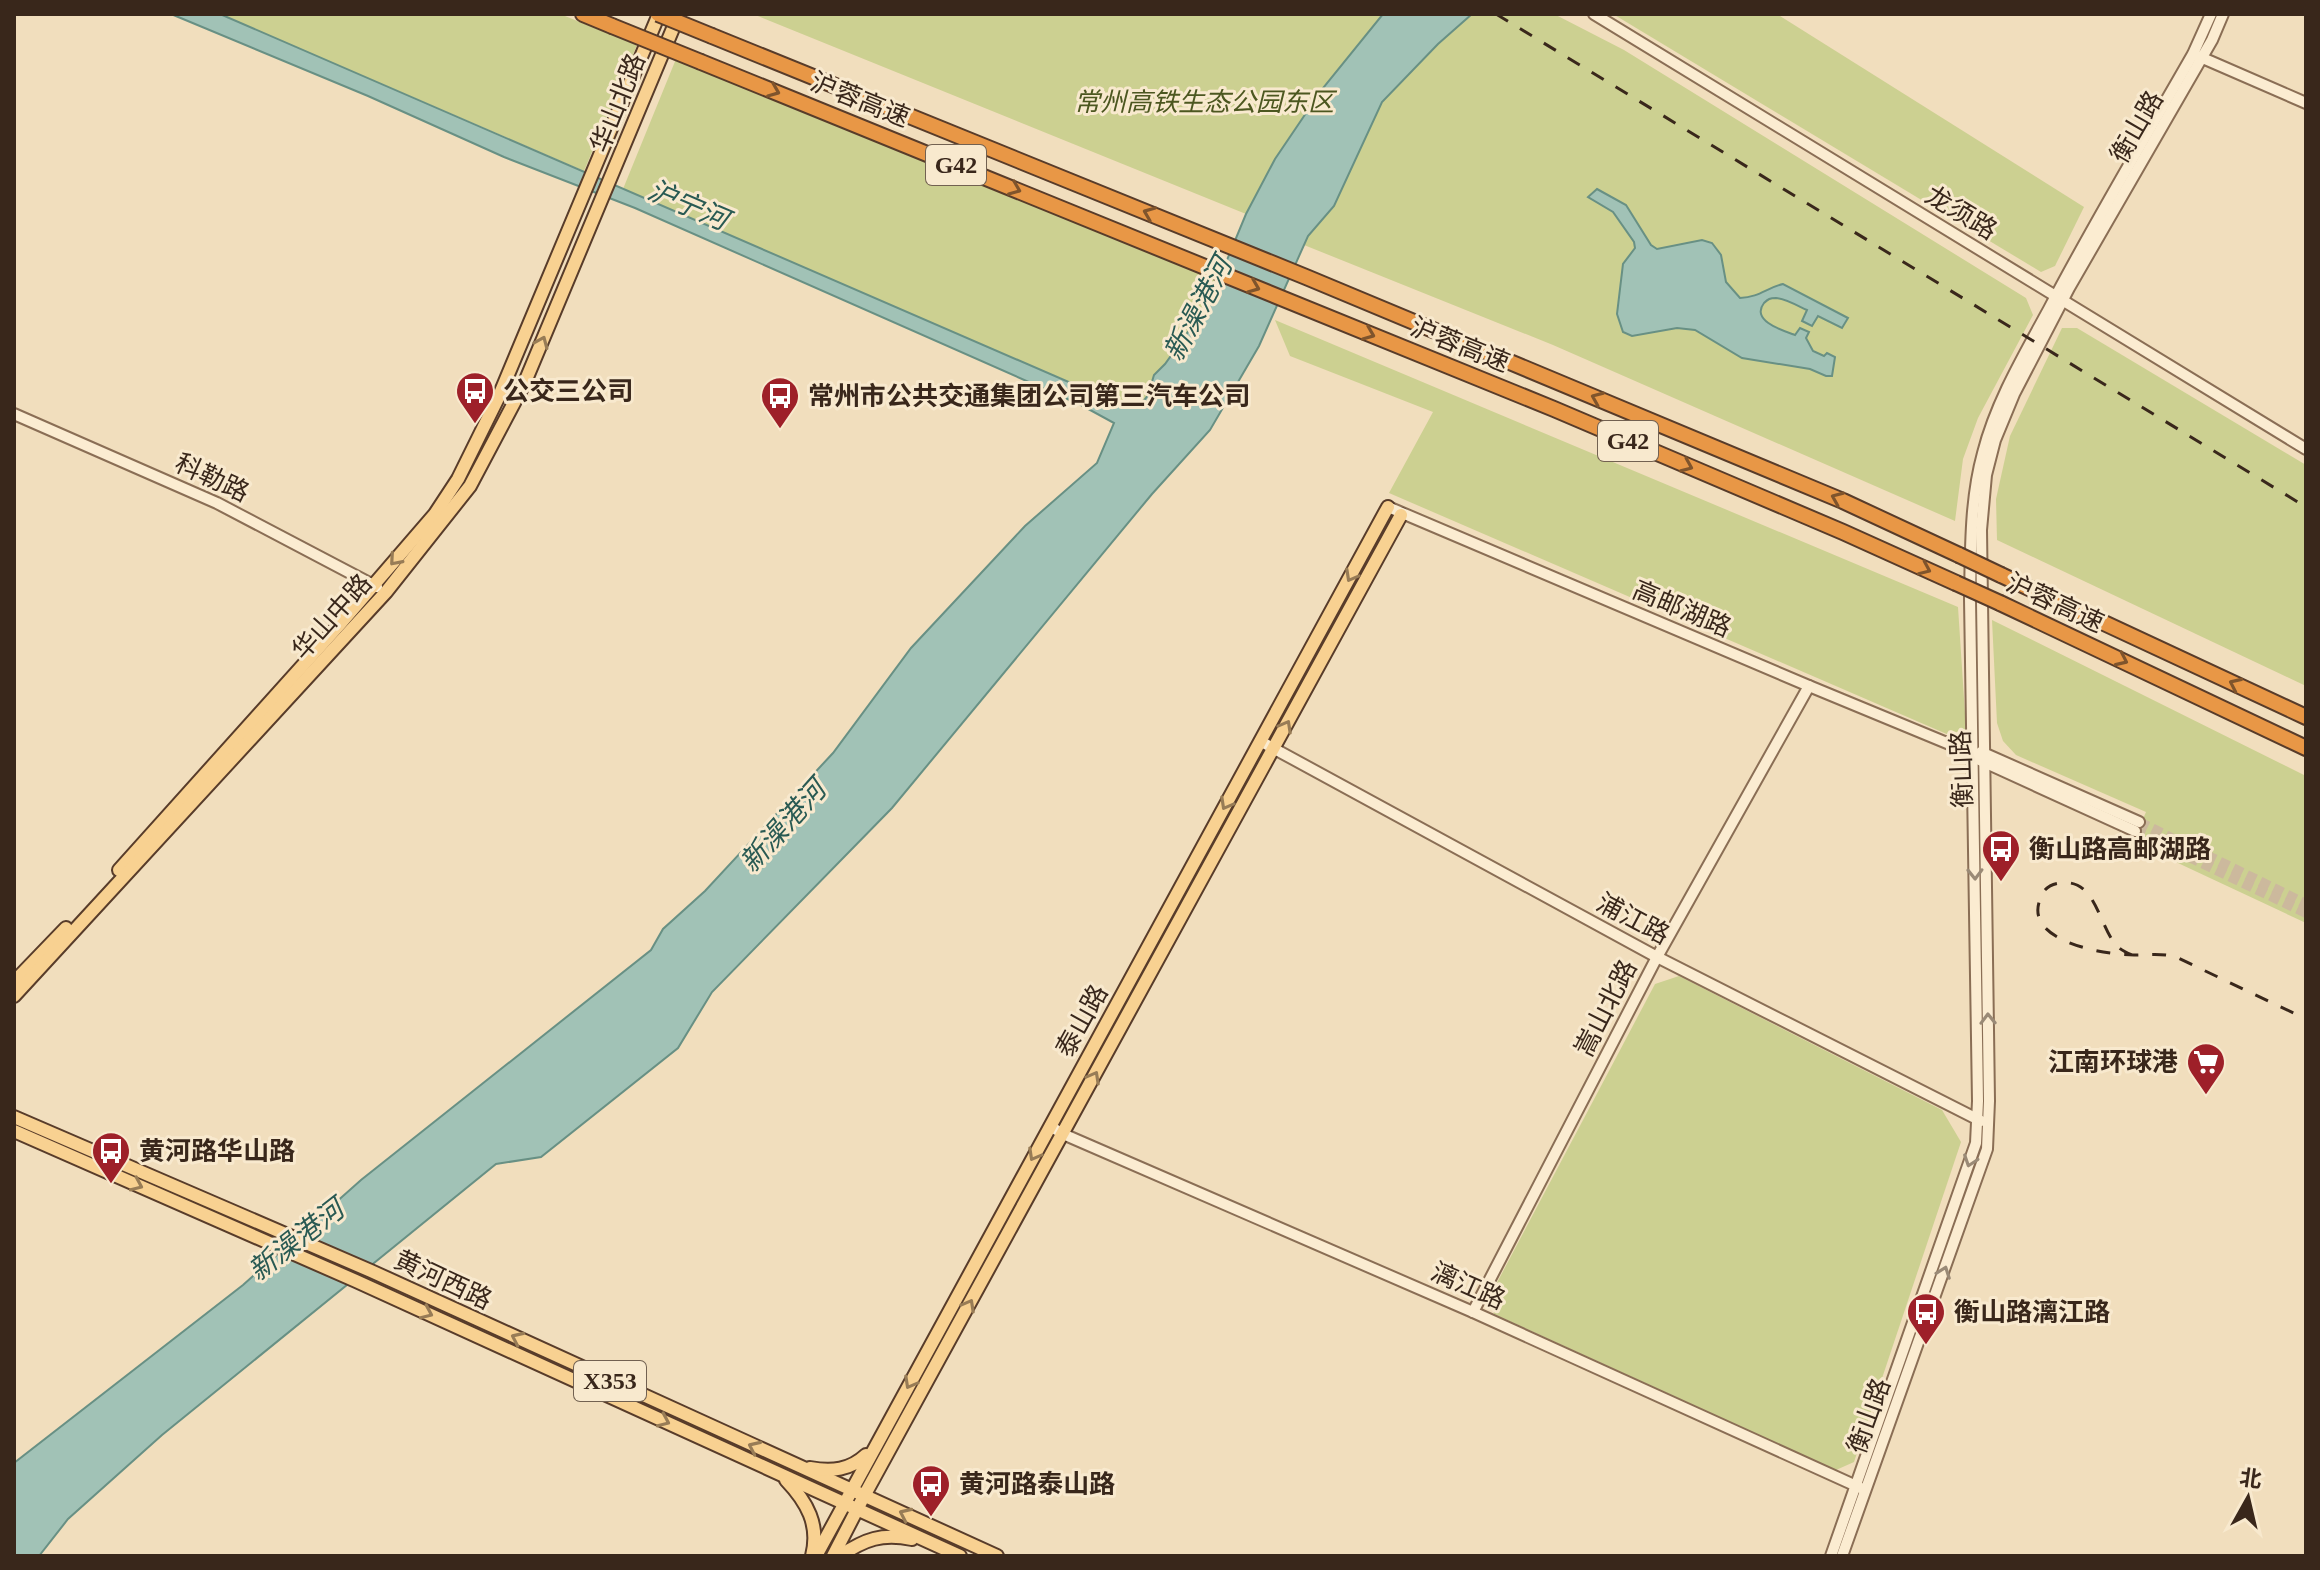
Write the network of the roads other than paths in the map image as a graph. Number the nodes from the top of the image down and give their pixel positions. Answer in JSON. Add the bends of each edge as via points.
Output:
{"nodes":[{"id":1,"x":583,"y":14,"type":"edge"},
{"id":2,"x":659,"y":14,"type":"edge"},
{"id":3,"x":679,"y":14,"type":"edge"},
{"id":4,"x":1594,"y":14,"type":"edge"},
{"id":5,"x":2211,"y":14,"type":"edge"},
{"id":6,"x":2223,"y":14,"type":"edge"},
{"id":7,"x":2198,"y":56,"type":"junction"},
{"id":8,"x":2306,"y":103,"type":"edge"},
{"id":9,"x":581,"y":200,"type":"joint"},
{"id":10,"x":598,"y":210,"type":"joint"},
{"id":11,"x":2059,"y":298,"type":"junction"},
{"id":12,"x":14,"y":414,"type":"edge"},
{"id":13,"x":2306,"y":449,"type":"edge"},
{"id":14,"x":1388,"y":507,"type":"joint"},
{"id":15,"x":1401,"y":515,"type":"junction"},
{"id":16,"x":373,"y":586,"type":"junction"},
{"id":17,"x":386,"y":592,"type":"junction"},
{"id":18,"x":1809,"y":686,"type":"junction"},
{"id":19,"x":2306,"y":717,"type":"edge"},
{"id":20,"x":1260,"y":741,"type":"junction"},
{"id":21,"x":2306,"y":748,"type":"edge"},
{"id":22,"x":1273,"y":750,"type":"junction"},
{"id":23,"x":1978,"y":755,"type":"junction"},
{"id":24,"x":2137,"y":826,"type":"tunnel mouth"},
{"id":25,"x":1657,"y":957,"type":"junction"},
{"id":26,"x":14,"y":982,"type":"edge"},
{"id":27,"x":14,"y":996,"type":"edge"},
{"id":28,"x":14,"y":1109,"type":"edge"},
{"id":29,"x":14,"y":1117,"type":"edge"},
{"id":30,"x":1978,"y":1120,"type":"junction"},
{"id":31,"x":1050,"y":1126,"type":"junction"},
{"id":32,"x":1990,"y":1126,"type":"junction"},
{"id":33,"x":14,"y":1131,"type":"edge"},
{"id":34,"x":49,"y":1132,"type":"junction"},
{"id":35,"x":1063,"y":1134,"type":"junction"},
{"id":36,"x":1473,"y":1312,"type":"junction"},
{"id":37,"x":875,"y":1447,"type":"junction"},
{"id":38,"x":794,"y":1465,"type":"junction"},
{"id":39,"x":781,"y":1475,"type":"junction"},
{"id":40,"x":1862,"y":1488,"type":"junction"},
{"id":41,"x":864,"y":1496,"type":"junction"},
{"id":42,"x":847,"y":1497,"type":"junction"},
{"id":43,"x":857,"y":1509,"type":"junction"},
{"id":44,"x":928,"y":1541,"type":"junction"},
{"id":45,"x":814,"y":1556,"type":"edge"},
{"id":46,"x":833,"y":1556,"type":"edge"},
{"id":47,"x":840,"y":1556,"type":"edge"},
{"id":48,"x":960,"y":1556,"type":"edge"},
{"id":49,"x":997,"y":1556,"type":"edge"},
{"id":50,"x":1831,"y":1556,"type":"edge"},
{"id":51,"x":1842,"y":1556,"type":"edge"}],
"edges":[{"from":1,"to":21,"type":"highway","name":"沪蓉高速","number":"G42","one_way":true,"bridge":true,"via":[[1583,421],[1956,583]]},
{"from":2,"to":9,"type":"main road","name":"华山北路"},
{"from":19,"to":2,"type":"highway","name":"沪蓉高速","number":"G42","one_way":true,"bridge":true,"via":[[1829,495]]},
{"from":3,"to":10,"type":"main road","name":"华山北路"},
{"from":4,"to":11,"type":"street","name":"龙须路"},
{"from":5,"to":7,"type":"street","name":"衡山路"},
{"from":6,"to":7,"type":"street","name":"衡山路"},
{"from":7,"to":8,"type":"street"},
{"from":7,"to":11,"type":"street","name":"衡山路"},
{"from":9,"to":16,"type":"main road","name":"华山中路","one_way":true,"via":[[458,479]]},
{"from":17,"to":10,"type":"main road","name":"华山中路","one_way":true,"via":[[470,486],[525,382]]},
{"from":11,"to":13,"type":"street","name":"龙须路"},
{"from":11,"to":23,"type":"street","name":"衡山路","via":[[2009,406],[1986,475]]},
{"from":12,"to":16,"type":"street","name":"科勒路","via":[[217,503]]},
{"from":14,"to":15,"type":"street","name":"高邮湖路"},
{"from":14,"to":20,"type":"main road","name":"泰山路","one_way":true},
{"from":15,"to":18,"type":"street","name":"高邮湖路"},
{"from":22,"to":15,"type":"main road","name":"泰山路","one_way":true},
{"from":16,"to":17,"type":"street","name":"科勒路"},
{"from":16,"to":26,"type":"main road","name":"华山中路"},
{"from":17,"to":27,"type":"main road","name":"华山中路"},
{"from":18,"to":23,"type":"street","name":"高邮湖路"},
{"from":18,"to":25,"type":"street","name":"嵩山北路"},
{"from":20,"to":22,"type":"street","name":"浦江路"},
{"from":20,"to":31,"type":"main road","name":"泰山路","one_way":true},
{"from":22,"to":25,"type":"street","name":"浦江路"},
{"from":35,"to":22,"type":"main road","name":"泰山路","one_way":true},
{"from":23,"to":24,"type":"street","name":"高邮湖路"},
{"from":23,"to":30,"type":"street","name":"衡山路","one_way":true},
{"from":32,"to":23,"type":"street","name":"衡山路","one_way":true},
{"from":25,"to":30,"type":"street","name":"浦江路"},
{"from":25,"to":36,"type":"street","name":"嵩山北路"},
{"from":28,"to":34,"type":"main road"},
{"from":29,"to":34,"type":"main road","name":"黄河西路","number":"X353"},
{"from":30,"to":32,"type":"street","name":"浦江路"},
{"from":30,"to":40,"type":"street","name":"衡山路","one_way":true,"via":[[1976,1143]]},
{"from":31,"to":35,"type":"street","name":"漓江路"},
{"from":31,"to":37,"type":"main road","name":"泰山路","one_way":true},
{"from":40,"to":32,"type":"street","name":"衡山路","one_way":true,"via":[[1987,1149]]},
{"from":33,"to":39,"type":"main road","name":"黄河西路","number":"X353","one_way":true},
{"from":38,"to":34,"type":"main road","name":"黄河西路","number":"X353","one_way":true,"via":[[371,1271]]},
{"from":35,"to":36,"type":"street","name":"漓江路"},
{"from":41,"to":35,"type":"main road","name":"泰山路","one_way":true},
{"from":36,"to":40,"type":"street","name":"漓江路"},
{"from":37,"to":38,"type":"main road","via":[[855,1465],[838,1470]]},
{"from":37,"to":42,"type":"main road","name":"泰山路"},
{"from":38,"to":42,"type":"main road","name":"黄河西路","number":"X353"},
{"from":39,"to":42,"type":"main road","name":"黄河西路","number":"X353"},
{"from":39,"to":45,"type":"main road","via":[[802,1497],[815,1525]]},
{"from":40,"to":50,"type":"street","name":"衡山路"},
{"from":40,"to":51,"type":"street","name":"衡山路"},
{"from":41,"to":42,"type":"main road","number":"X353"},
{"from":41,"to":43,"type":"main road","name":"泰山路"},
{"from":49,"to":41,"type":"main road","number":"X353","one_way":true},
{"from":42,"to":43,"type":"main road","number":"X353"},
{"from":42,"to":45,"type":"main road","name":"泰山路"},
{"from":43,"to":44,"type":"main road","number":"X353"},
{"from":43,"to":46,"type":"main road","name":"泰山路"},
{"from":44,"to":47,"type":"main road","via":[[876,1537]]},
{"from":44,"to":48,"type":"main road","number":"X353"}]}
